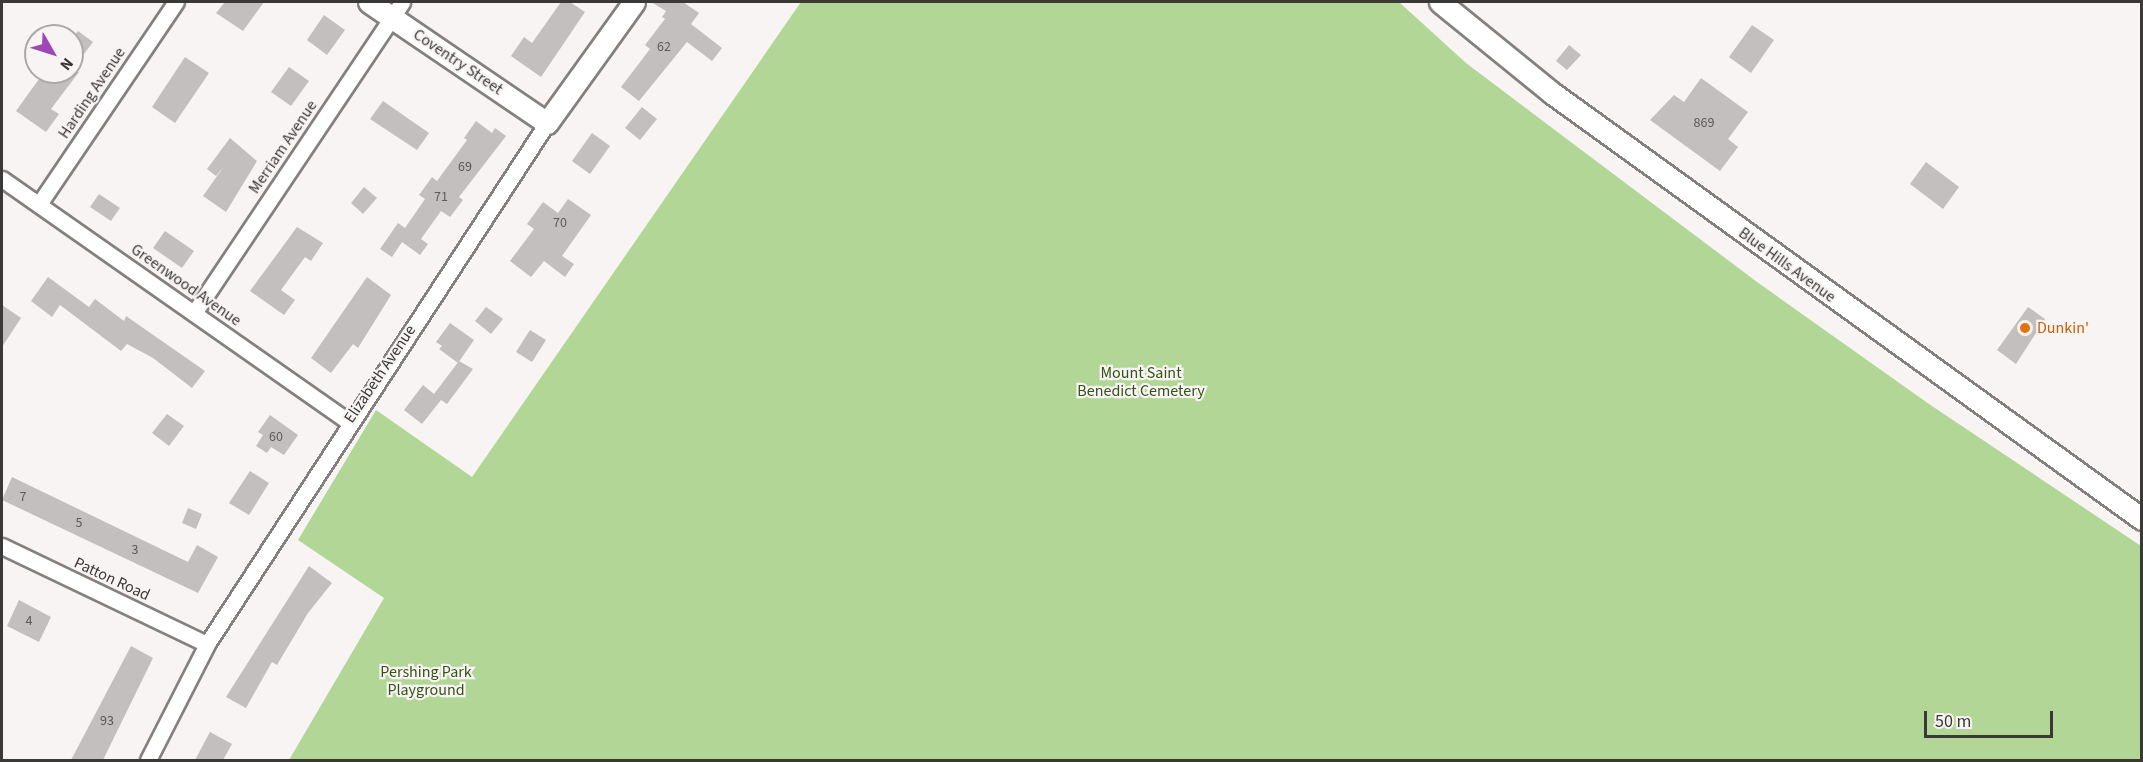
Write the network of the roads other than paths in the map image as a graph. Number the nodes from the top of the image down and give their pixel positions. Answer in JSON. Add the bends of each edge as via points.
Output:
{"nodes":[{"id":1,"x":176,"y":2,"type":"edge"},
{"id":2,"x":369,"y":2,"type":"edge"},
{"id":3,"x":634,"y":2,"type":"edge"},
{"id":4,"x":1440,"y":2,"type":"edge"},
{"id":5,"x":397,"y":9,"type":"edge"},
{"id":6,"x":547,"y":123,"type":"junction"},
{"id":7,"x":2,"y":179,"type":"edge"},
{"id":8,"x":39,"y":204,"type":"junction"},
{"id":9,"x":194,"y":313,"type":"junction"},
{"id":10,"x":349,"y":422,"type":"junction"},
{"id":11,"x":2142,"y":519,"type":"edge"},
{"id":12,"x":2,"y":546,"type":"edge"},
{"id":13,"x":207,"y":644,"type":"junction"},
{"id":14,"x":148,"y":760,"type":"edge"}],
"edges":[{"from":1,"to":8,"type":"street","name":"Harding Avenue"},
{"from":2,"to":5,"type":"main road","name":"Coventry Street"},
{"from":3,"to":6,"type":"main road","name":"Elizabeth Avenue"},
{"from":4,"to":11,"type":"main road","name":"Blue Hills Avenue","via":[[1560,99]]},
{"from":5,"to":6,"type":"main road","name":"Coventry Street"},
{"from":5,"to":9,"type":"street","name":"Merriam Avenue"},
{"from":6,"to":10,"type":"street","name":"Elizabeth Avenue"},
{"from":7,"to":8,"type":"street","name":"Greenwood Avenue"},
{"from":8,"to":9,"type":"street","name":"Greenwood Avenue"},
{"from":9,"to":10,"type":"street","name":"Greenwood Avenue"},
{"from":10,"to":13,"type":"street","name":"Elizabeth Avenue"},
{"from":12,"to":13,"type":"street","name":"Patton Road"},
{"from":13,"to":14,"type":"street","name":"Elizabeth Avenue"}]}
